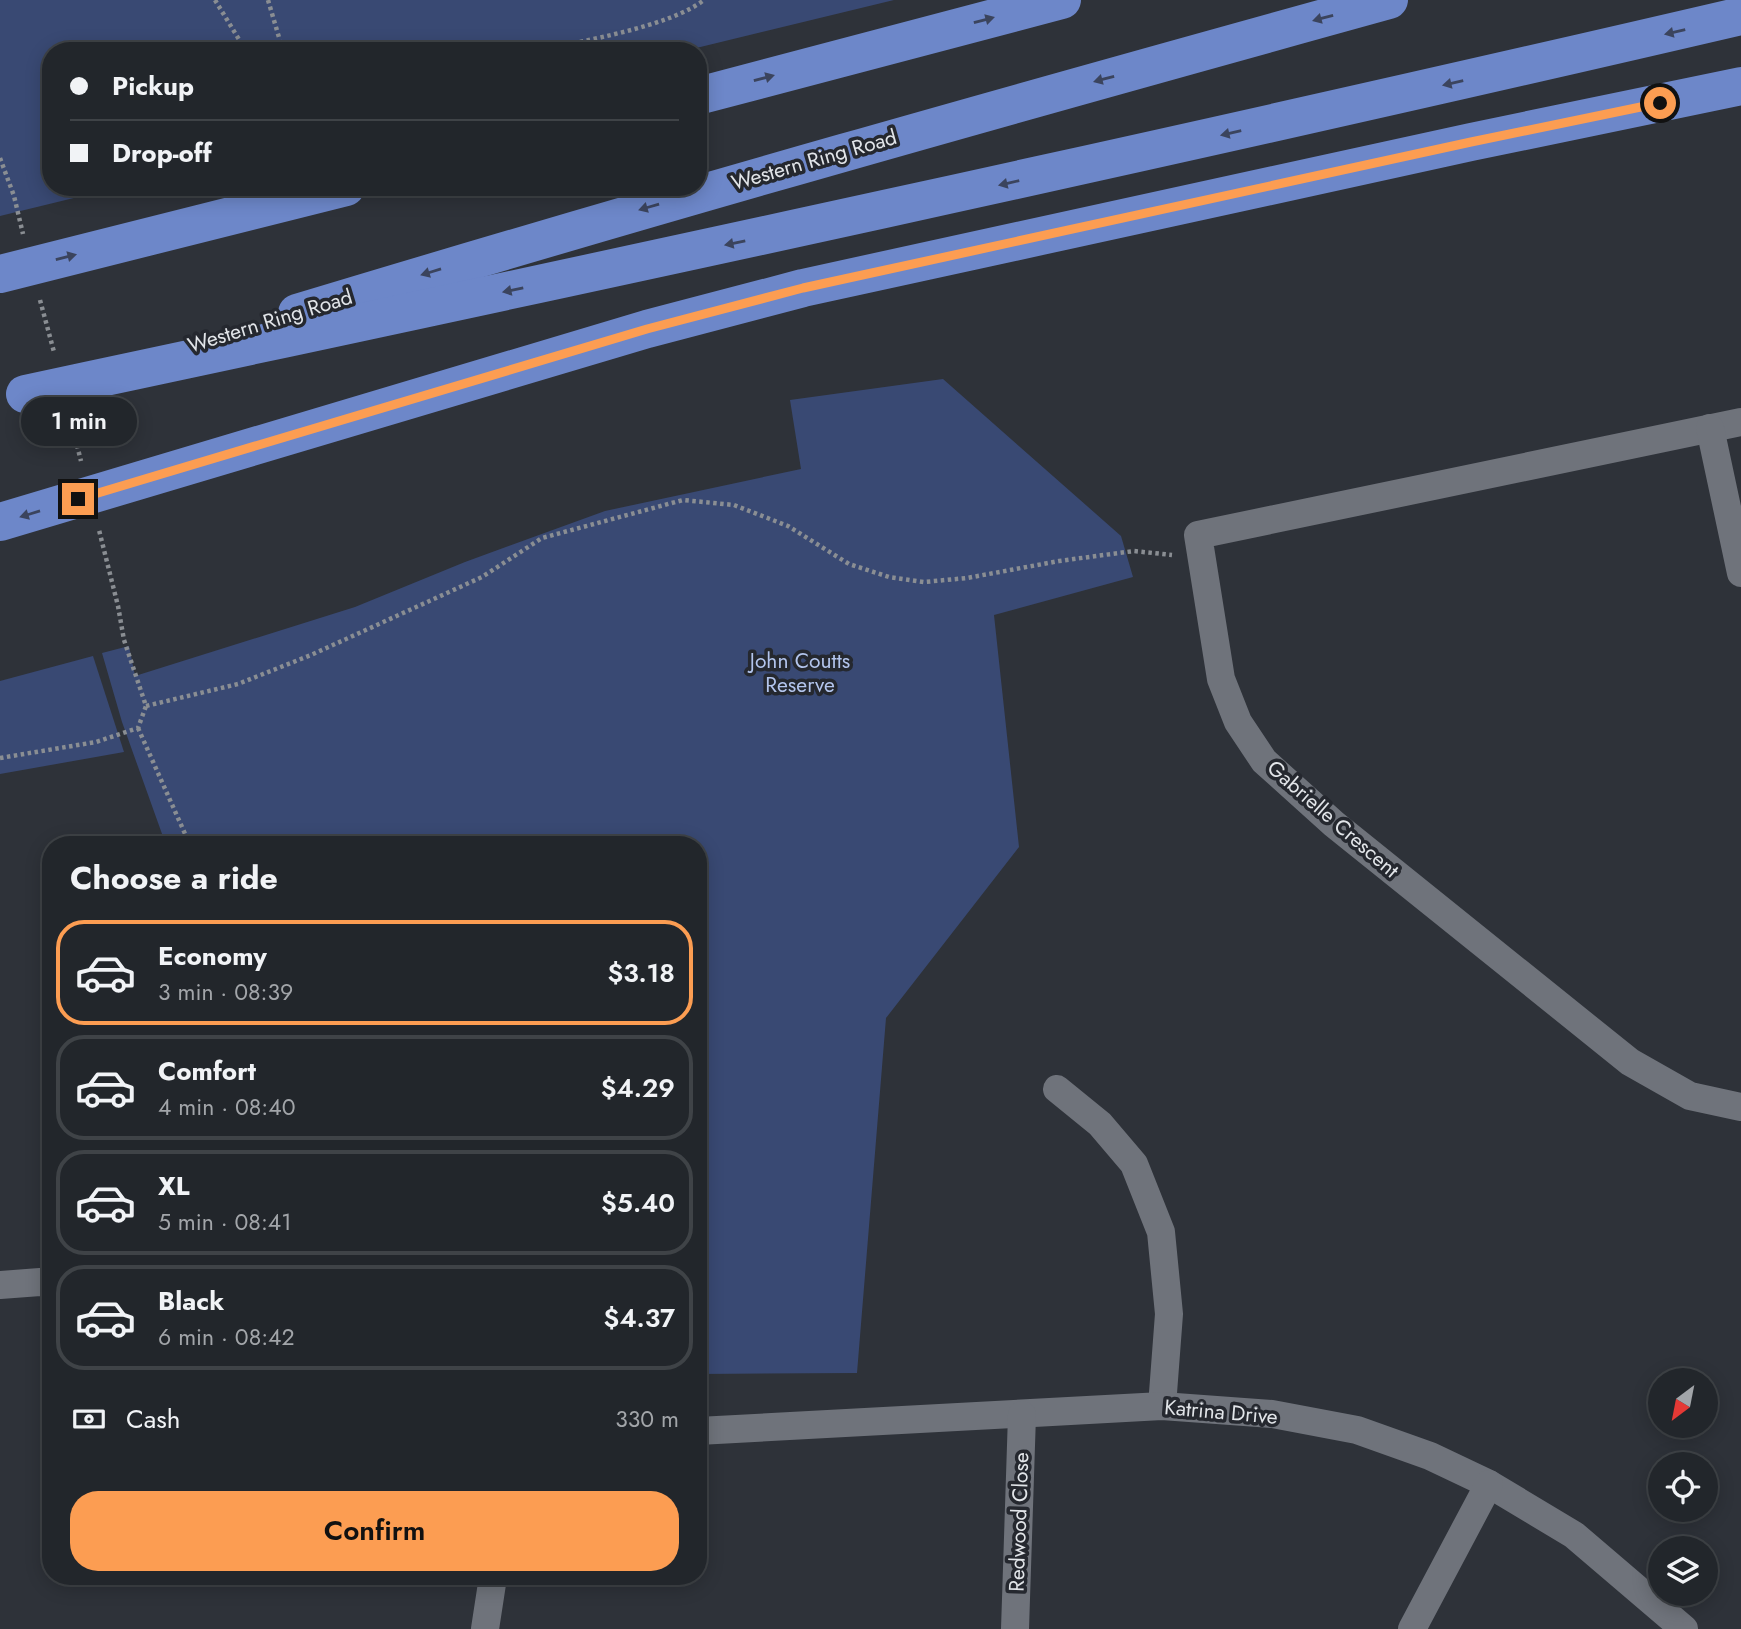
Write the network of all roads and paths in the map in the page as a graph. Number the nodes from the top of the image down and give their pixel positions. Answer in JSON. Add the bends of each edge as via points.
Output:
{"nodes":[{"id":1,"x":215,"y":0,"type":"edge"},
{"id":2,"x":268,"y":0,"type":"edge"},
{"id":3,"x":704,"y":0,"type":"edge"},
{"id":4,"x":1062,"y":0,"type":"edge"},
{"id":5,"x":1389,"y":0,"type":"edge"},
{"id":6,"x":1741,"y":16,"type":"edge"},
{"id":7,"x":241,"y":42,"type":"edge"},
{"id":8,"x":280,"y":42,"type":"edge"},
{"id":9,"x":576,"y":42,"type":"edge"},
{"id":10,"x":1741,"y":74,"type":"edge"},
{"id":11,"x":1741,"y":86,"type":"edge"},
{"id":12,"x":707,"y":94,"type":"edge"},
{"id":13,"x":1471,"y":142,"type":"junction"},
{"id":14,"x":0,"y":158,"type":"edge"},
{"id":15,"x":707,"y":190,"type":"edge"},
{"id":16,"x":14,"y":196,"type":"dead end"},
{"id":17,"x":309,"y":196,"type":"edge"},
{"id":18,"x":688,"y":196,"type":"edge"},
{"id":19,"x":0,"y":274,"type":"edge"},
{"id":20,"x":12,"y":397,"type":"edge"},
{"id":21,"x":1741,"y":422,"type":"edge"},
{"id":22,"x":1710,"y":428,"type":"junction"},
{"id":23,"x":0,"y":523,"type":"edge"},
{"id":24,"x":1201,"y":557,"type":"junction"},
{"id":25,"x":1741,"y":573,"type":"edge"},
{"id":26,"x":118,"y":606,"type":"dead end"},
{"id":27,"x":146,"y":706,"type":"junction"},
{"id":28,"x":138,"y":728,"type":"junction"},
{"id":29,"x":0,"y":758,"type":"edge"},
{"id":30,"x":186,"y":836,"type":"edge"},
{"id":31,"x":1057,"y":1089,"type":"dead end"},
{"id":32,"x":1741,"y":1107,"type":"edge"},
{"id":33,"x":42,"y":1282,"type":"edge"},
{"id":34,"x":0,"y":1285,"type":"edge"},
{"id":35,"x":1162,"y":1406,"type":"junction"},
{"id":36,"x":1023,"y":1415,"type":"junction"},
{"id":37,"x":707,"y":1431,"type":"edge"},
{"id":38,"x":1489,"y":1484,"type":"junction"},
{"id":39,"x":492,"y":1585,"type":"edge"},
{"id":40,"x":485,"y":1629,"type":"edge"},
{"id":41,"x":1015,"y":1629,"type":"edge"},
{"id":42,"x":1412,"y":1629,"type":"edge"},
{"id":43,"x":1684,"y":1629,"type":"edge"}],
"edges":[{"from":1,"to":7,"type":"path"},
{"from":2,"to":8,"type":"path"},
{"from":3,"to":9,"type":"path","via":[[655,23]]},
{"from":12,"to":4,"type":"highway","one_way":true},
{"from":5,"to":15,"type":"highway","name":"Western Ring Road","one_way":true},
{"from":6,"to":20,"type":"highway","one_way":true,"via":[[802,229]]},
{"from":10,"to":13,"type":"highway"},
{"from":11,"to":13,"type":"highway"},
{"from":13,"to":23,"type":"highway","one_way":true,"via":[[803,288],[647,329]]},
{"from":14,"to":16,"type":"path"},
{"from":19,"to":17,"type":"highway","one_way":true},
{"from":18,"to":20,"type":"highway","name":"Western Ring Road","one_way":true},
{"from":21,"to":22,"type":"street","name":"Gabrielle Crescent"},
{"from":22,"to":24,"type":"street","name":"Gabrielle Crescent","via":[[1198,534]]},
{"from":22,"to":25,"type":"street"},
{"from":24,"to":27,"type":"path","via":[[1134,551],[924,582],[888,577],[849,564],[788,526],[734,506],[683,500],[542,538],[482,577],[310,655],[238,684]]},
{"from":24,"to":32,"type":"street","name":"Gabrielle Crescent","via":[[1221,679],[1238,722],[1264,761],[1334,824],[1630,1062],[1690,1096]]},
{"from":26,"to":27,"type":"path"},
{"from":27,"to":28,"type":"path"},
{"from":28,"to":29,"type":"path","via":[[96,742]]},
{"from":28,"to":30,"type":"path"},
{"from":31,"to":35,"type":"street","via":[[1100,1124],[1134,1164],[1161,1232],[1169,1314]]},
{"from":33,"to":34,"type":"street"},
{"from":35,"to":36,"type":"street","name":"Katrina Drive"},
{"from":35,"to":38,"type":"street","name":"Katrina Drive","via":[[1272,1414],[1357,1430]]},
{"from":36,"to":37,"type":"street","name":"Katrina Drive"},
{"from":36,"to":41,"type":"street","name":"Redwood Close"},
{"from":38,"to":42,"type":"street"},
{"from":38,"to":43,"type":"street","name":"Katrina Drive","via":[[1574,1535]]},
{"from":39,"to":40,"type":"street"}]}
